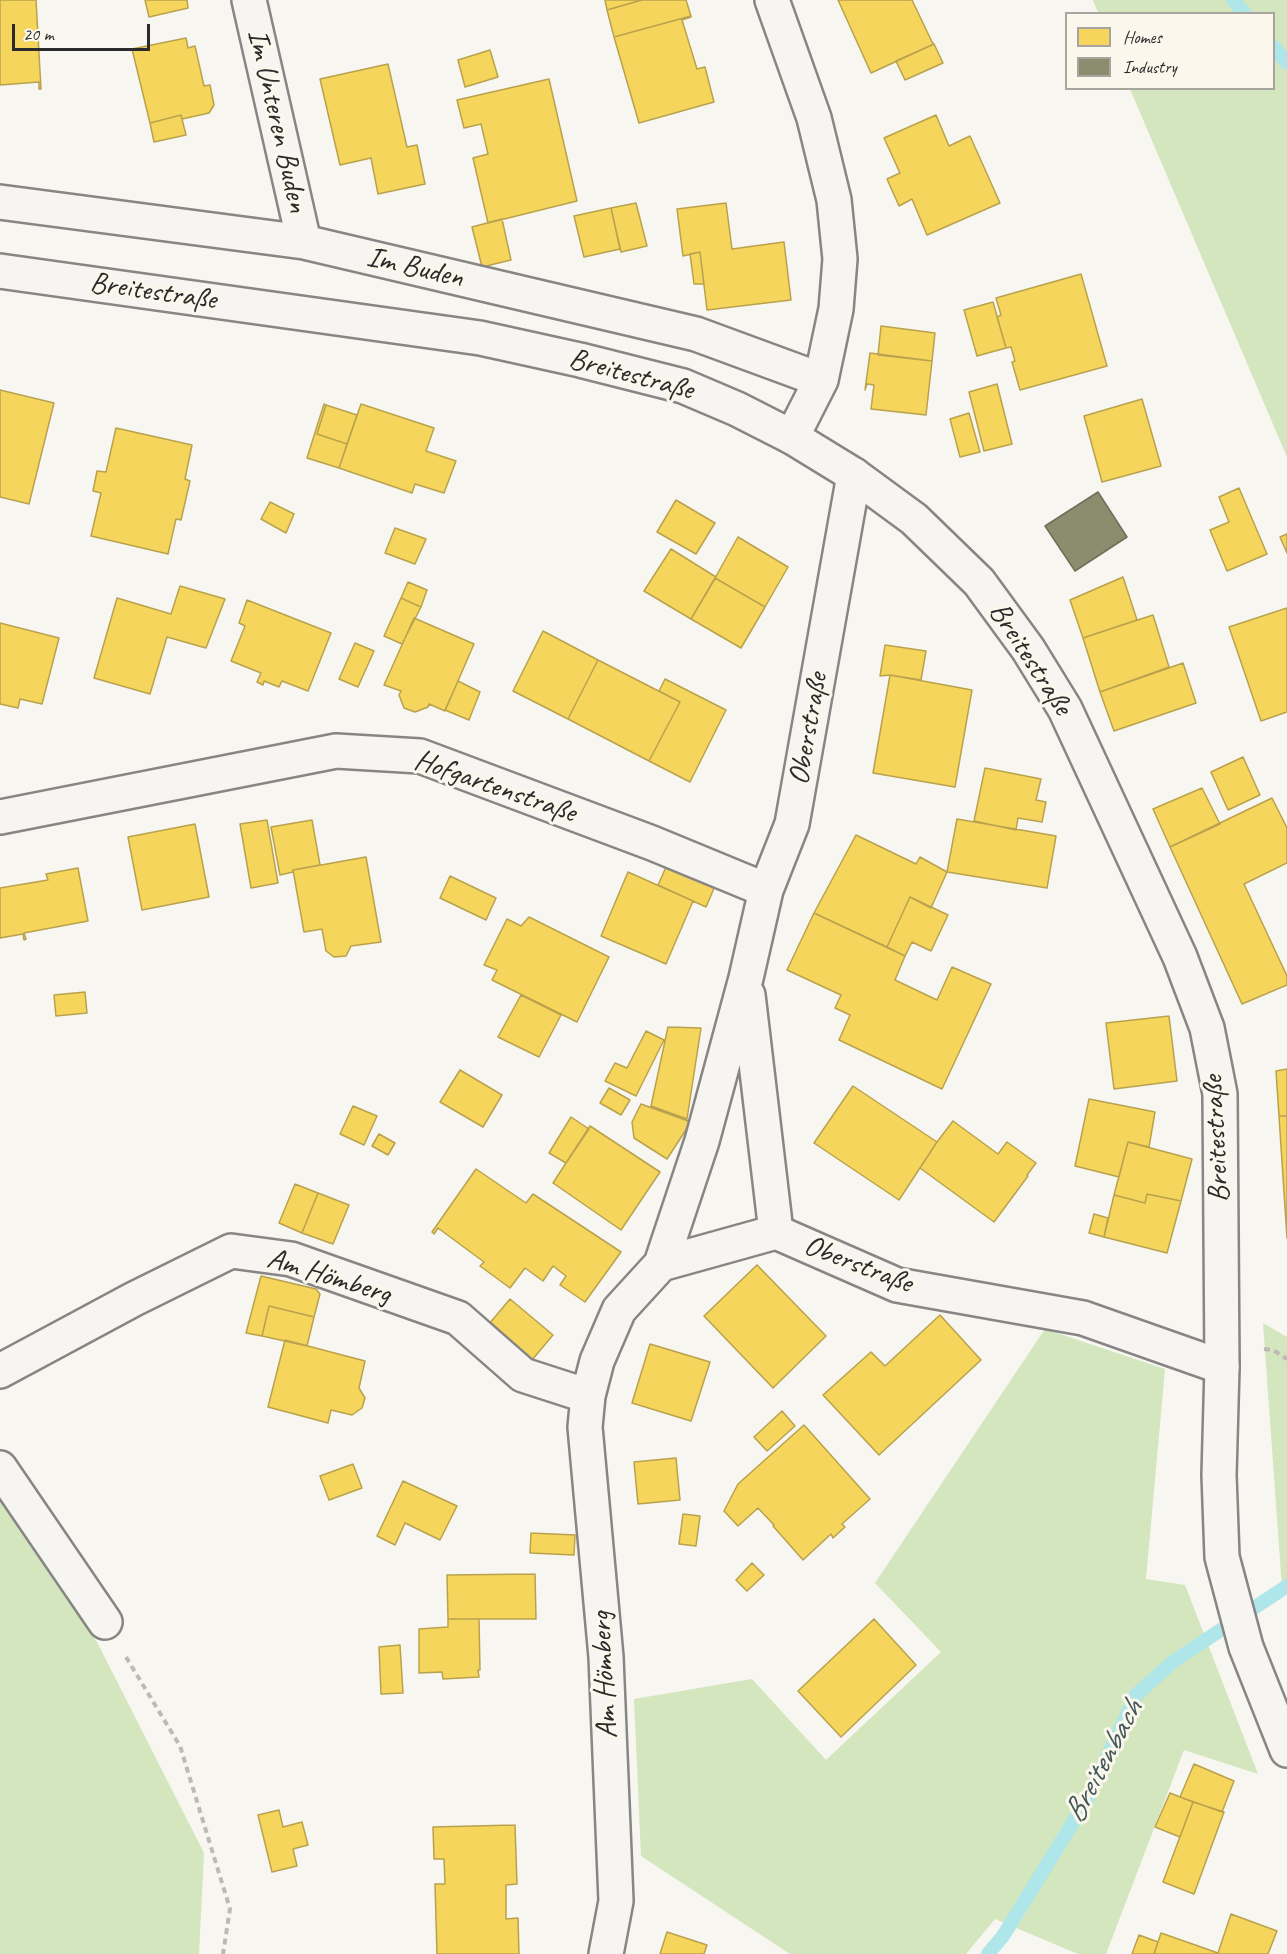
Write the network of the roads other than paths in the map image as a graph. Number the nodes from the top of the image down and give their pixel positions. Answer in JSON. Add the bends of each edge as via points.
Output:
{"nodes":[{"id":1,"x":249,"y":0,"type":"edge"},
{"id":2,"x":772,"y":0,"type":"edge"},
{"id":3,"x":0,"y":202,"type":"edge"},
{"id":4,"x":304,"y":242,"type":"junction"},
{"id":5,"x":0,"y":271,"type":"edge"},
{"id":6,"x":820,"y":380,"type":"junction"},
{"id":7,"x":792,"y":437,"type":"junction"},
{"id":8,"x":854,"y":475,"type":"junction"},
{"id":9,"x":0,"y":817,"type":"edge"},
{"id":10,"x":766,"y":890,"type":"junction"},
{"id":11,"x":746,"y":978,"type":"junction"},
{"id":12,"x":776,"y":1232,"type":"junction"},
{"id":13,"x":661,"y":1264,"type":"junction"},
{"id":14,"x":1222,"y":1367,"type":"junction"},
{"id":15,"x":0,"y":1371,"type":"edge"},
{"id":16,"x":588,"y":1396,"type":"junction"},
{"id":17,"x":0,"y":1468,"type":"edge"},
{"id":18,"x":105,"y":1622,"type":"road end"},
{"id":19,"x":1287,"y":1750,"type":"edge"},
{"id":20,"x":606,"y":1954,"type":"edge"}],
"edges":[{"from":1,"to":4,"type":"street","name":"Im Unteren Buden"},
{"from":2,"to":6,"type":"street","via":[[814,118],[834,200],[840,259],[836,309]]},
{"from":3,"to":4,"type":"street","name":"Im Buden"},
{"from":4,"to":6,"type":"street","name":"Im Buden","via":[[696,334]]},
{"from":5,"to":7,"type":"street","name":"Breitestraße","via":[[480,338],[683,386]]},
{"from":6,"to":7,"type":"street"},
{"from":7,"to":8,"type":"street","name":"Breitestraße"},
{"from":8,"to":10,"type":"street","name":"Oberstraße","via":[[792,824]]},
{"from":8,"to":14,"type":"street","name":"Breitestraße","via":[[914,519],[979,582],[1028,649],[1065,709],[1180,957],[1207,1028],[1220,1094]]},
{"from":9,"to":10,"type":"street","name":"Hofgartenstraße","via":[[336,752],[420,756]]},
{"from":10,"to":11,"type":"street","name":"Oberstraße"},
{"from":11,"to":12,"type":"street","name":"Oberstraße"},
{"from":11,"to":13,"type":"street","name":"Oberstraße","via":[[702,1141]]},
{"from":12,"to":13,"type":"street"},
{"from":12,"to":14,"type":"street","name":"Oberstraße","via":[[897,1286],[1083,1318]]},
{"from":13,"to":16,"type":"street","name":"Am Hömberg","via":[[620,1310],[597,1361]]},
{"from":14,"to":19,"type":"street","name":"Breitestraße","via":[[1222,1557],[1246,1647]]},
{"from":15,"to":16,"type":"street","name":"Am Hömberg","via":[[231,1251],[291,1259],[458,1318],[523,1375]]},
{"from":16,"to":20,"type":"street","name":"Am Hömberg","via":[[585,1427],[606,1657],[616,1901]]},
{"from":17,"to":18,"type":"street"}]}
